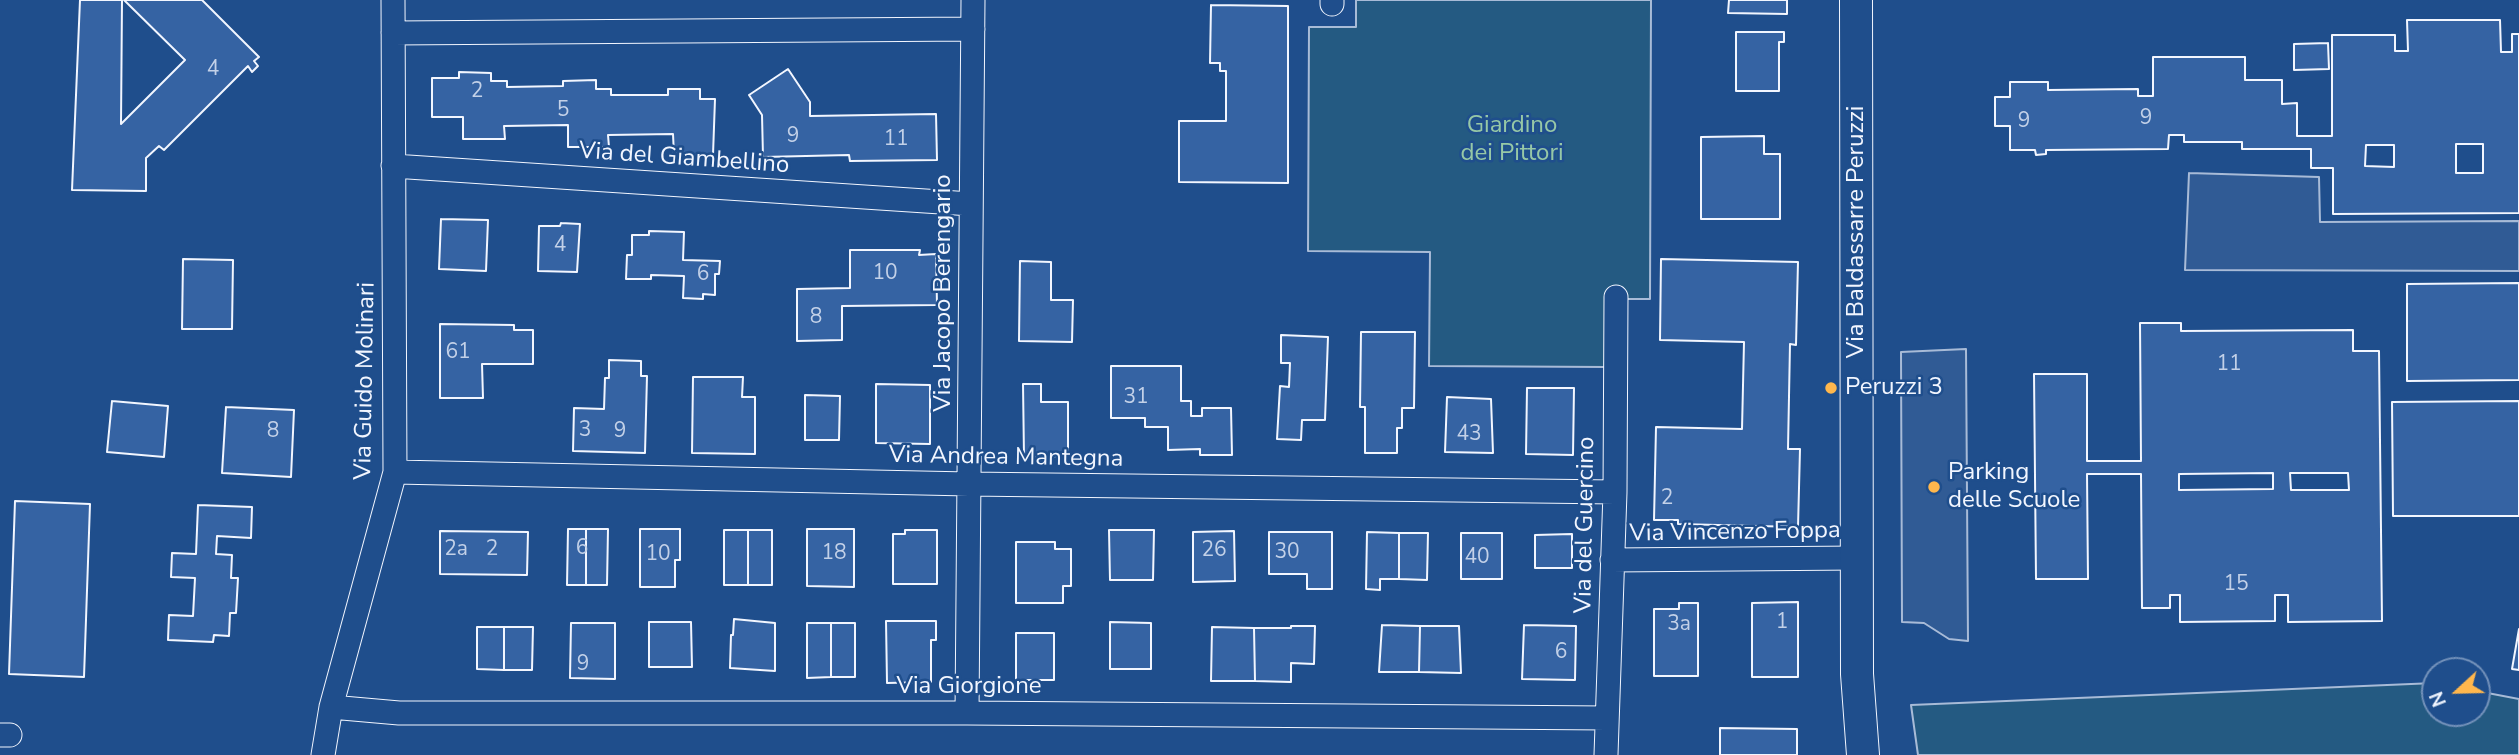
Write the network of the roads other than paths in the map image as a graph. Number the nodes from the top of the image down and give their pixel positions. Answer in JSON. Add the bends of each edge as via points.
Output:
{"nodes":[{"id":1,"x":393,"y":0,"type":"edge"},
{"id":2,"x":973,"y":0,"type":"edge"},
{"id":3,"x":1856,"y":0,"type":"edge"},
{"id":4,"x":973,"y":29,"type":"junction"},
{"id":5,"x":393,"y":33,"type":"junction"},
{"id":6,"x":393,"y":166,"type":"junction"},
{"id":7,"x":971,"y":204,"type":"junction"},
{"id":8,"x":1616,"y":297,"type":"dead end"},
{"id":9,"x":395,"y":472,"type":"junction"},
{"id":10,"x":969,"y":484,"type":"junction"},
{"id":11,"x":1615,"y":492,"type":"junction"},
{"id":12,"x":1858,"y":558,"type":"junction"},
{"id":13,"x":1612,"y":561,"type":"junction"},
{"id":14,"x":1857,"y":674,"type":"junction"},
{"id":15,"x":331,"y":707,"type":"junction"},
{"id":16,"x":967,"y":713,"type":"junction"},
{"id":17,"x":1607,"y":718,"type":"junction"},
{"id":18,"x":323,"y":755,"type":"edge"},
{"id":19,"x":1606,"y":755,"type":"edge"},
{"id":20,"x":1849,"y":755,"type":"edge"},
{"id":21,"x":1863,"y":755,"type":"edge"}],
"edges":[{"from":1,"to":5,"type":"street","name":"Via Guido Molinari"},
{"from":2,"to":4,"type":"street","name":"Via Jacopo Berengario"},
{"from":3,"to":12,"type":"street","name":"Via Baldassarre Peruzzi"},
{"from":4,"to":5,"type":"street"},
{"from":4,"to":7,"type":"street","name":"Via Jacopo Berengario"},
{"from":5,"to":6,"type":"street","name":"Via Guido Molinari"},
{"from":6,"to":7,"type":"street","name":"Via del Giambellino"},
{"from":6,"to":9,"type":"street","name":"Via Guido Molinari"},
{"from":7,"to":10,"type":"street","name":"Via Jacopo Berengario"},
{"from":8,"to":11,"type":"street","name":"Via del Guercino"},
{"from":9,"to":10,"type":"street","name":"Via Andrea Mantegna"},
{"from":9,"to":15,"type":"street","name":"Via Guido Molinari"},
{"from":10,"to":11,"type":"street","name":"Via Andrea Mantegna"},
{"from":10,"to":16,"type":"street","name":"Via Jacopo Berengario"},
{"from":11,"to":13,"type":"street","name":"Via del Guercino"},
{"from":12,"to":13,"type":"street","name":"Via Vincenzo Foppa"},
{"from":12,"to":14,"type":"street","name":"Via Baldassarre Peruzzi"},
{"from":13,"to":17,"type":"street","name":"Via del Guercino"},
{"from":14,"to":20,"type":"street","name":"Via Baldassarre Peruzzi"},
{"from":14,"to":21,"type":"street","name":"Via Baldassarre Peruzzi"},
{"from":15,"to":16,"type":"street","name":"Via Giorgione","via":[[399,713]]},
{"from":15,"to":18,"type":"street","name":"Via Guido Molinari"},
{"from":16,"to":17,"type":"street","name":"Via Giorgione"},
{"from":17,"to":19,"type":"street","name":"Via del Guercino"}]}
